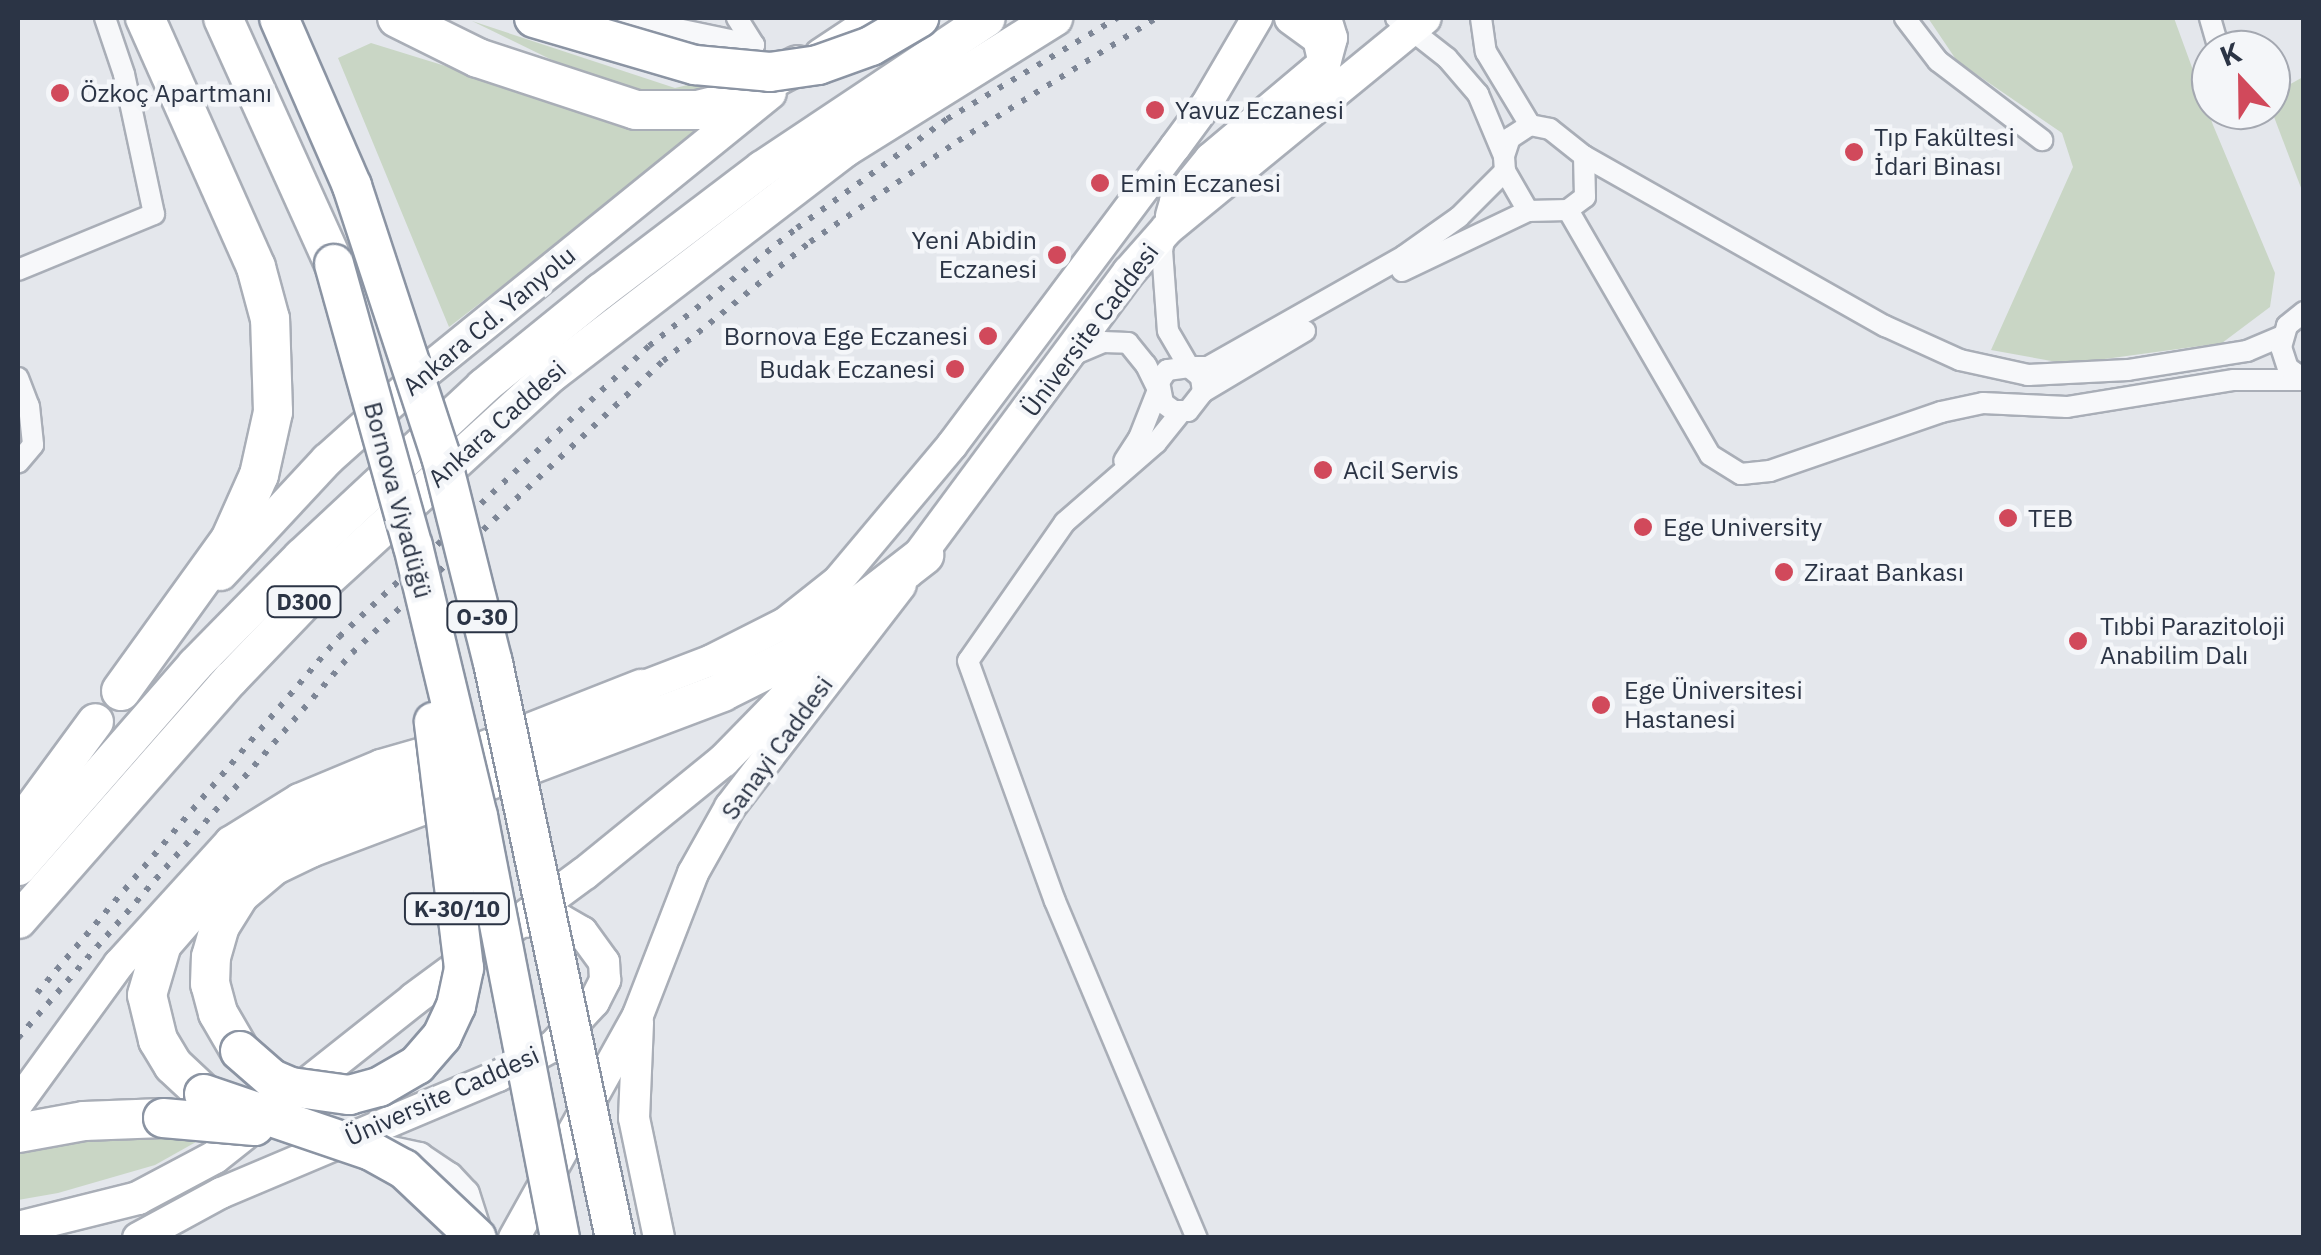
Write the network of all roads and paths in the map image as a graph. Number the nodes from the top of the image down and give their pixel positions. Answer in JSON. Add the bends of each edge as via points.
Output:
{"nodes":[{"id":1,"x":105,"y":18,"type":"edge"},
{"id":2,"x":145,"y":18,"type":"edge"},
{"id":3,"x":223,"y":18,"type":"edge"},
{"id":4,"x":279,"y":18,"type":"edge"},
{"id":5,"x":397,"y":18,"type":"edge"},
{"id":6,"x":534,"y":18,"type":"edge"},
{"id":7,"x":625,"y":18,"type":"edge"},
{"id":8,"x":738,"y":18,"type":"edge"},
{"id":9,"x":878,"y":18,"type":"edge"},
{"id":10,"x":919,"y":18,"type":"edge"},
{"id":11,"x":988,"y":18,"type":"edge"},
{"id":12,"x":1054,"y":18,"type":"edge"},
{"id":13,"x":1257,"y":18,"type":"edge"},
{"id":14,"x":1291,"y":18,"type":"edge"},
{"id":15,"x":1325,"y":18,"type":"edge"},
{"id":16,"x":1481,"y":18,"type":"edge"},
{"id":17,"x":1906,"y":18,"type":"edge"},
{"id":18,"x":1410,"y":22,"type":"edge"},
{"id":19,"x":827,"y":50,"type":"junction"},
{"id":20,"x":1324,"y":64,"type":"junction"},
{"id":21,"x":1530,"y":125,"type":"junction"},
{"id":22,"x":2042,"y":140,"type":"dead end"},
{"id":23,"x":1584,"y":156,"type":"junction"},
{"id":24,"x":1504,"y":164,"type":"junction"},
{"id":25,"x":1528,"y":210,"type":"junction"},
{"id":26,"x":1568,"y":210,"type":"junction"},
{"id":27,"x":1167,"y":229,"type":"junction"},
{"id":28,"x":18,"y":270,"type":"edge"},
{"id":29,"x":611,"y":303,"type":"junction"},
{"id":30,"x":2304,"y":312,"type":"edge"},
{"id":31,"x":2282,"y":336,"type":"junction"},
{"id":32,"x":1067,"y":357,"type":"junction"},
{"id":33,"x":1189,"y":368,"type":"junction"},
{"id":34,"x":18,"y":378,"type":"edge"},
{"id":35,"x":2304,"y":380,"type":"edge"},
{"id":36,"x":1158,"y":390,"type":"junction"},
{"id":37,"x":1204,"y":392,"type":"junction"},
{"id":38,"x":1181,"y":412,"type":"junction"},
{"id":39,"x":18,"y":463,"type":"edge"},
{"id":40,"x":1112,"y":479,"type":"junction"},
{"id":41,"x":413,"y":546,"type":"junction"},
{"id":42,"x":924,"y":555,"type":"junction"},
{"id":43,"x":642,"y":689,"type":"junction"},
{"id":44,"x":121,"y":691,"type":"junction"},
{"id":45,"x":95,"y":721,"type":"junction"},
{"id":46,"x":18,"y":801,"type":"edge"},
{"id":47,"x":18,"y":826,"type":"edge"},
{"id":48,"x":18,"y":867,"type":"edge"},
{"id":49,"x":18,"y":920,"type":"edge"},
{"id":50,"x":512,"y":926,"type":"junction"},
{"id":51,"x":638,"y":1015,"type":"junction"},
{"id":52,"x":18,"y":1103,"type":"edge"},
{"id":53,"x":18,"y":1133,"type":"edge"},
{"id":54,"x":304,"y":1144,"type":"junction"},
{"id":55,"x":18,"y":1228,"type":"edge"},
{"id":56,"x":138,"y":1238,"type":"edge"},
{"id":57,"x":478,"y":1238,"type":"edge"},
{"id":58,"x":514,"y":1238,"type":"edge"},
{"id":59,"x":560,"y":1238,"type":"edge"},
{"id":60,"x":615,"y":1238,"type":"edge"},
{"id":61,"x":659,"y":1238,"type":"edge"},
{"id":62,"x":1197,"y":1238,"type":"edge"}],
"edges":[{"from":1,"to":28,"type":"street","via":[[154,214]]},
{"from":2,"to":44,"type":"highway","via":[[256,267],[270,319],[273,412],[259,475],[230,540]]},
{"from":3,"to":41,"type":"highway","name":"Bornova Viyadüğü","number":"O-30","bridge":true,"via":[[334,264]]},
{"from":4,"to":60,"type":"highway","name":"Bornova Viyadüğü","number":"O-30","bridge":true,"via":[[352,186],[441,456],[493,663]]},
{"from":5,"to":19,"type":"highway","via":[[478,58],[636,110],[726,103]]},
{"from":6,"to":10,"type":"highway","bridge":true,"via":[[695,65],[770,72],[818,66],[872,46]]},
{"from":7,"to":8,"type":"street","via":[[754,45]]},
{"from":9,"to":19,"type":"main road","name":"Ankara Cd. Yanyolu"},
{"from":11,"to":29,"type":"highway","name":"Ankara Caddesi","number":"D300","via":[[762,168]]},
{"from":12,"to":29,"type":"highway","name":"Ankara Caddesi","number":"D300"},
{"from":13,"to":43,"type":"main road","via":[[1186,133],[952,445],[851,567],[784,623]]},
{"from":14,"to":20,"type":"main road","via":[[1319,38]]},
{"from":15,"to":20,"type":"main road","via":[[1331,38]]},
{"from":16,"to":21,"type":"street","via":[[1486,52]]},
{"from":17,"to":22,"type":"street","via":[[1938,61]]},
{"from":18,"to":24,"type":"street","via":[[1478,94]]},
{"from":18,"to":27,"type":"main road","name":"Üniversite Caddesi"},
{"from":19,"to":44,"type":"main road","name":"Ankara Cd. Yanyolu","via":[[652,186],[327,460]]},
{"from":20,"to":27,"type":"main road","via":[[1211,159],[1176,202]]},
{"from":21,"to":23,"type":"street","via":[[1550,129]]},
{"from":21,"to":24,"type":"street","via":[[1510,138]]},
{"from":23,"to":26,"type":"street","via":[[1586,197]]},
{"from":23,"to":31,"type":"street","via":[[1885,326],[1960,360],[2028,376],[2128,370],[2247,352]]},
{"from":24,"to":25,"type":"street"},
{"from":24,"to":33,"type":"street","via":[[1459,216],[1404,256],[1225,360]]},
{"from":25,"to":26,"type":"street"},
{"from":25,"to":37,"type":"street","via":[[1418,261]]},
{"from":26,"to":35,"type":"street","via":[[1710,455],[1742,474],[1770,471],[1983,403],[2067,407],[2234,380]]},
{"from":27,"to":32,"type":"main road","name":"Üniversite Caddesi"},
{"from":27,"to":33,"type":"street","via":[[1164,309]]},
{"from":29,"to":48,"type":"highway","name":"Ankara Caddesi","number":"D300","via":[[483,386],[301,556],[195,664]]},
{"from":29,"to":49,"type":"highway","name":"Ankara Caddesi","number":"D300","via":[[325,580]]},
{"from":30,"to":31,"type":"street"},
{"from":31,"to":35,"type":"street","via":[[2283,358]]},
{"from":32,"to":36,"type":"street","via":[[1103,342],[1128,344]]},
{"from":32,"to":42,"type":"main road","name":"Üniversite Caddesi"},
{"from":33,"to":36,"type":"street","via":[[1167,370]]},
{"from":33,"to":37,"type":"street"},
{"from":34,"to":39,"type":"street","via":[[29,406],[32,445]]},
{"from":36,"to":38,"type":"street","via":[[1162,403]]},
{"from":36,"to":40,"type":"street","via":[[1140,438]]},
{"from":37,"to":38,"type":"street"},
{"from":38,"to":40,"type":"street"},
{"from":40,"to":62,"type":"street","via":[[1065,522],[968,661],[1056,901]]},
{"from":41,"to":42,"type":"highway","number":"K-30/10","bridge":true,"via":[[464,968],[456,1006],[442,1036],[416,1065],[380,1087],[349,1094],[290,1087],[240,1051],[210,984],[220,926],[240,894],[273,866],[310,848],[722,692],[794,656]]},
{"from":41,"to":59,"type":"highway","name":"Bornova Viyadüğü","number":"O-30","bridge":true,"via":[[478,816]]},
{"from":42,"to":50,"type":"main road","name":"Üniversite Caddesi","via":[[724,761]]},
{"from":42,"to":51,"type":"main road","name":"Sanayi Caddesi","via":[[730,807],[694,873]]},
{"from":43,"to":52,"type":"main road","via":[[381,765],[260,820],[208,863],[119,964]]},
{"from":43,"to":54,"type":"highway","bridge":true,"via":[[260,842],[187,910],[162,944],[147,994],[158,1040],[172,1065],[204,1094]]},
{"from":44,"to":45,"type":"main road","name":"Ankara Cd. Yanyolu"},
{"from":45,"to":46,"type":"main road","name":"Ankara Cd. Yanyolu"},
{"from":45,"to":47,"type":"highway"},
{"from":50,"to":54,"type":"main road","name":"Üniversite Caddesi","via":[[561,920],[594,944],[605,980],[578,1025],[498,1076]]},
{"from":50,"to":55,"type":"main road","name":"Üniversite Caddesi","via":[[215,1157],[138,1198]]},
{"from":51,"to":58,"type":"main road"},
{"from":51,"to":61,"type":"main road","via":[[634,1118]]},
{"from":53,"to":54,"type":"highway","bridge":true,"via":[[84,1121],[163,1118]]},
{"from":54,"to":56,"type":"main road","name":"Üniversite Caddesi"},
{"from":54,"to":57,"type":"highway","bridge":true,"via":[[371,1150],[404,1169]]}]}
